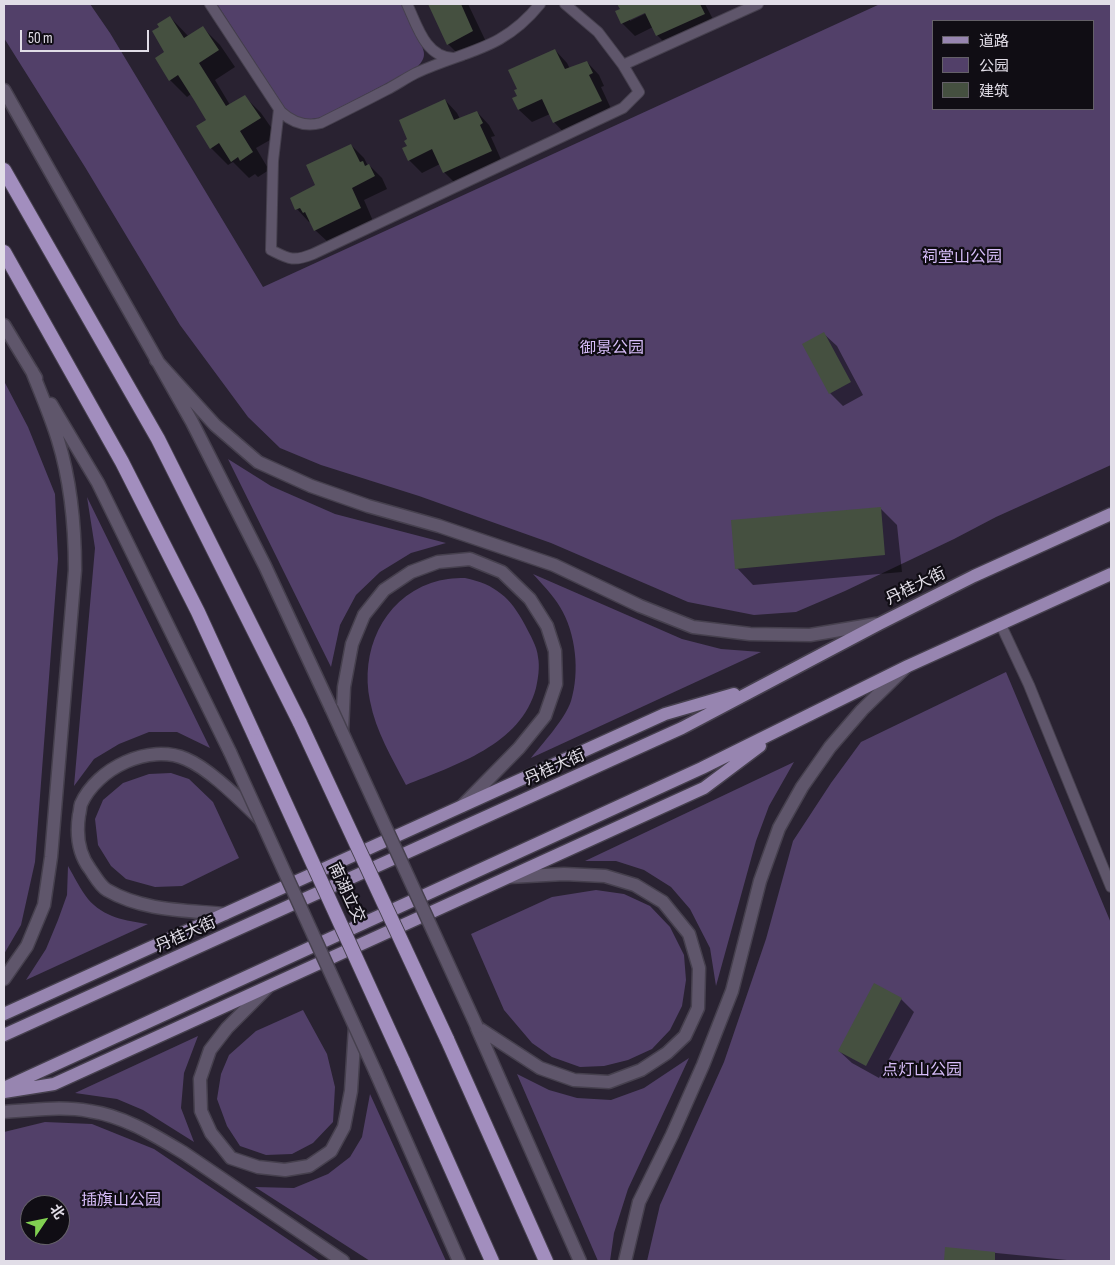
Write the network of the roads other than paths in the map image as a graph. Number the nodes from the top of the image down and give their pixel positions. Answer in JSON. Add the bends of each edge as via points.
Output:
{"nodes":[{"id":1,"x":210,"y":4,"type":"edge"},
{"id":2,"x":407,"y":4,"type":"edge"},
{"id":3,"x":540,"y":4,"type":"edge"},
{"id":4,"x":565,"y":4,"type":"edge"},
{"id":5,"x":758,"y":4,"type":"edge"},
{"id":6,"x":425,"y":41,"type":"junction"},
{"id":7,"x":459,"y":57,"type":"junction"},
{"id":8,"x":624,"y":65,"type":"junction"},
{"id":9,"x":414,"y":74,"type":"junction"},
{"id":10,"x":4,"y":90,"type":"edge"},
{"id":11,"x":279,"y":109,"type":"junction"},
{"id":12,"x":4,"y":170,"type":"edge"},
{"id":13,"x":4,"y":252,"type":"edge"},
{"id":14,"x":4,"y":324,"type":"edge"},
{"id":15,"x":156,"y":360,"type":"junction"},
{"id":16,"x":32,"y":371,"type":"junction"},
{"id":17,"x":1111,"y":514,"type":"edge"},
{"id":18,"x":1111,"y":574,"type":"edge"},
{"id":19,"x":1000,"y":623,"type":"junction"},
{"id":20,"x":879,"y":624,"type":"junction"},
{"id":21,"x":908,"y":666,"type":"junction"},
{"id":22,"x":758,"y":687,"type":"junction"},
{"id":23,"x":784,"y":728,"type":"junction"},
{"id":24,"x":342,"y":732,"type":"junction"},
{"id":25,"x":461,"y":807,"type":"junction"},
{"id":26,"x":260,"y":819,"type":"junction"},
{"id":27,"x":508,"y":877,"type":"junction"},
{"id":28,"x":1111,"y":888,"type":"edge"},
{"id":29,"x":225,"y":914,"type":"junction"},
{"id":30,"x":4,"y":979,"type":"edge"},
{"id":31,"x":268,"y":987,"type":"junction"},
{"id":32,"x":4,"y":1014,"type":"edge"},
{"id":33,"x":355,"y":1027,"type":"junction"},
{"id":34,"x":477,"y":1027,"type":"junction"},
{"id":35,"x":4,"y":1035,"type":"edge"},
{"id":36,"x":4,"y":1088,"type":"edge"},
{"id":37,"x":4,"y":1092,"type":"edge"},
{"id":38,"x":4,"y":1112,"type":"edge"},
{"id":39,"x":343,"y":1261,"type":"edge"},
{"id":40,"x":459,"y":1261,"type":"edge"},
{"id":41,"x":492,"y":1261,"type":"edge"},
{"id":42,"x":546,"y":1261,"type":"edge"},
{"id":43,"x":580,"y":1261,"type":"edge"},
{"id":44,"x":625,"y":1261,"type":"edge"}],
"edges":[{"from":1,"to":11,"type":"lane"},
{"from":2,"to":6,"type":"lane"},
{"from":3,"to":7,"type":"lane","via":[[522,24],[503,38]]},
{"from":4,"to":8,"type":"lane","via":[[598,32]]},
{"from":5,"to":8,"type":"lane"},
{"from":6,"to":7,"type":"lane","via":[[438,55]]},
{"from":6,"to":9,"type":"lane","via":[[429,53],[427,62]]},
{"from":7,"to":9,"type":"lane"},
{"from":8,"to":11,"type":"lane","via":[[639,92],[623,108],[302,259],[291,260],[271,250]]},
{"from":9,"to":11,"type":"lane","via":[[316,124],[297,123]]},
{"from":10,"to":15,"type":"street"},
{"from":12,"to":42,"type":"highway","name":"南湖立交","bridge":true,"via":[[158,439],[300,722]]},
{"from":13,"to":41,"type":"highway","name":"南湖立交","bridge":true,"via":[[122,462],[198,612]]},
{"from":14,"to":16,"type":"street"},
{"from":15,"to":20,"type":"street","via":[[215,425],[258,462],[311,486],[368,506],[440,526],[554,565],[693,627],[750,634],[810,635]]},
{"from":15,"to":24,"type":"street","bridge":true,"via":[[192,422],[261,557]]},
{"from":16,"to":26,"type":"street","bridge":true,"via":[[98,483]]},
{"from":16,"to":30,"type":"street","via":[[58,440],[75,529],[76,570],[44,905],[26,946]]},
{"from":17,"to":20,"type":"main road","name":"丹桂大街","via":[[974,576]]},
{"from":18,"to":19,"type":"main road"},
{"from":19,"to":21,"type":"main road"},
{"from":19,"to":28,"type":"lane","via":[[1029,685]]},
{"from":20,"to":22,"type":"main road","name":"丹桂大街"},
{"from":21,"to":23,"type":"main road"},
{"from":21,"to":44,"type":"street","via":[[862,710],[830,747],[802,787],[780,828],[760,881],[732,991],[703,1065],[639,1202]]},
{"from":22,"to":25,"type":"main road","via":[[665,714]]},
{"from":22,"to":35,"type":"main road","name":"丹桂大街","via":[[682,728]]},
{"from":23,"to":27,"type":"main road","via":[[704,788]]},
{"from":23,"to":36,"type":"main road"},
{"from":24,"to":25,"type":"street","via":[[344,687],[352,644],[364,615],[384,590],[411,572],[438,562],[470,559],[502,572],[530,598],[547,626],[555,651],[556,684],[545,716],[519,748]]},
{"from":24,"to":34,"type":"street","bridge":true},
{"from":25,"to":29,"type":"main road"},
{"from":26,"to":29,"type":"street","via":[[213,777],[187,759],[161,753],[128,760],[98,779],[80,805],[77,833],[84,860],[105,889],[133,902]]},
{"from":26,"to":33,"type":"street","bridge":true},
{"from":27,"to":31,"type":"main road"},
{"from":27,"to":34,"type":"street","via":[[605,876],[635,885],[663,902],[689,934],[699,968],[698,1008],[685,1036],[667,1054],[641,1070],[609,1082],[574,1080],[540,1068]]},
{"from":29,"to":32,"type":"main road"},
{"from":31,"to":33,"type":"street","via":[[210,1050],[200,1079],[201,1111],[210,1133],[231,1158],[258,1167],[285,1170],[309,1166],[331,1151],[344,1127],[351,1091]]},
{"from":31,"to":37,"type":"main road","via":[[54,1084]]},
{"from":33,"to":40,"type":"street","bridge":true},
{"from":34,"to":43,"type":"street"},
{"from":38,"to":39,"type":"street","via":[[88,1110],[124,1120],[184,1153]]}]}
